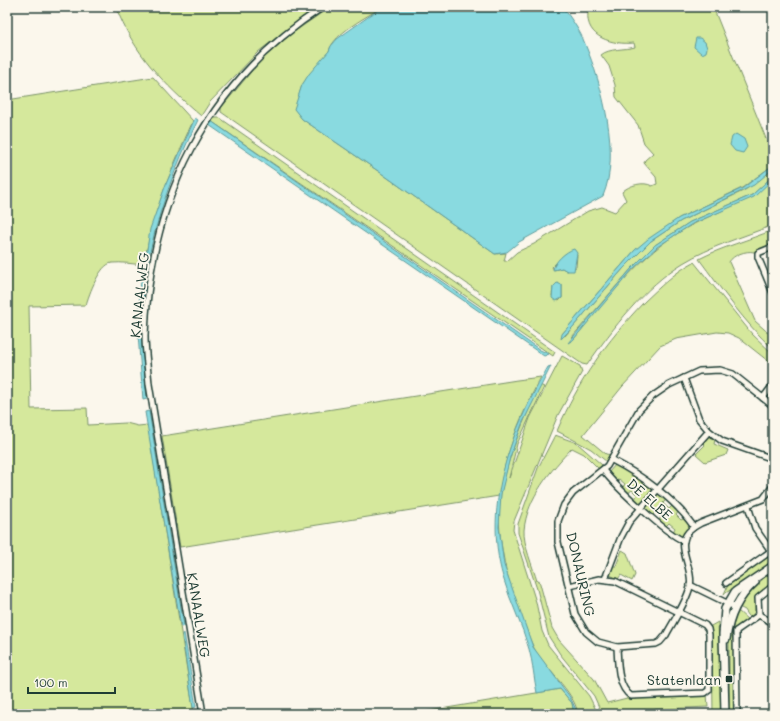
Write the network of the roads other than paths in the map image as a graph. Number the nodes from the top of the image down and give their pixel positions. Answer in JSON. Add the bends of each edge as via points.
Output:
{"nodes":[{"id":1,"x":323,"y":7,"type":"edge"},
{"id":2,"x":773,"y":247,"type":"edge"},
{"id":3,"x":773,"y":293,"type":"edge"},
{"id":4,"x":684,"y":378,"type":"junction"},
{"id":5,"x":773,"y":385,"type":"edge"},
{"id":6,"x":763,"y":398,"type":"junction"},
{"id":7,"x":773,"y":406,"type":"edge"},
{"id":8,"x":709,"y":431,"type":"junction"},
{"id":9,"x":773,"y":459,"type":"edge"},
{"id":10,"x":612,"y":460,"type":"junction"},
{"id":11,"x":603,"y":470,"type":"junction"},
{"id":12,"x":773,"y":486,"type":"edge"},
{"id":13,"x":657,"y":490,"type":"junction"},
{"id":14,"x":748,"y":506,"type":"junction"},
{"id":15,"x":641,"y":507,"type":"junction"},
{"id":16,"x":694,"y":527,"type":"junction"},
{"id":17,"x":684,"y":541,"type":"junction"},
{"id":18,"x":772,"y":551,"type":"edge"},
{"id":19,"x":772,"y":567,"type":"edge"},
{"id":20,"x":605,"y":579,"type":"junction"},
{"id":21,"x":726,"y":584,"type":"dead end"},
{"id":22,"x":569,"y":586,"type":"junction"},
{"id":23,"x":690,"y":586,"type":"junction"},
{"id":24,"x":773,"y":586,"type":"edge"},
{"id":25,"x":728,"y":603,"type":"junction"},
{"id":26,"x":735,"y":607,"type":"junction"},
{"id":27,"x":678,"y":612,"type":"junction"},
{"id":28,"x":759,"y":615,"type":"junction"},
{"id":29,"x":773,"y":623,"type":"edge"},
{"id":30,"x":617,"y":647,"type":"junction"},
{"id":31,"x":724,"y":653,"type":"junction"},
{"id":32,"x":203,"y":714,"type":"edge"},
{"id":33,"x":726,"y":714,"type":"edge"},
{"id":34,"x":737,"y":714,"type":"edge"}],
"edges":[{"from":1,"to":32,"type":"street","name":"KANAALWEG","via":[[285,33],[242,74],[207,120],[183,163],[170,199],[156,248],[149,289],[145,337],[149,376]]},
{"from":2,"to":3,"type":"street","via":[[758,253],[758,257]]},
{"from":4,"to":6,"type":"street","name":"DONAURING","via":[[704,370],[720,370],[733,374]]},
{"from":4,"to":8,"type":"street","via":[[699,419]]},
{"from":4,"to":10,"type":"street","name":"DONAURING","via":[[661,390],[646,402],[633,419]]},
{"from":5,"to":6,"type":"street"},
{"from":6,"to":7,"type":"street","name":"DONAURING"},
{"from":8,"to":9,"type":"street","via":[[722,441]]},
{"from":8,"to":13,"type":"street"},
{"from":10,"to":11,"type":"street","name":"DONAURING"},
{"from":10,"to":13,"type":"street","name":"DE ELBE","via":[[637,473]]},
{"from":11,"to":15,"type":"street","name":"DE ELBE"},
{"from":11,"to":22,"type":"street","name":"DONAURING","via":[[570,497],[558,521],[558,542]]},
{"from":12,"to":14,"type":"street","via":[[763,499]]},
{"from":13,"to":15,"type":"street"},
{"from":13,"to":16,"type":"street","name":"DE ELBE","via":[[684,514]]},
{"from":14,"to":16,"type":"street"},
{"from":14,"to":18,"type":"street","via":[[755,528]]},
{"from":15,"to":17,"type":"street","name":"DE ELBE"},
{"from":15,"to":20,"type":"street","via":[[623,532]]},
{"from":16,"to":17,"type":"street"},
{"from":17,"to":23,"type":"street","via":[[683,550]]},
{"from":18,"to":21,"type":"street"},
{"from":19,"to":25,"type":"main road","via":[[735,592]]},
{"from":19,"to":26,"type":"main road","via":[[753,584]]},
{"from":20,"to":22,"type":"street"},
{"from":20,"to":27,"type":"street","via":[[623,584]]},
{"from":22,"to":30,"type":"street","name":"DONAURING","via":[[575,614],[586,632],[598,642]]},
{"from":23,"to":25,"type":"street"},
{"from":23,"to":27,"type":"street","name":"DONAURING"},
{"from":24,"to":28,"type":"street","via":[[758,598]]},
{"from":25,"to":26,"type":"street"},
{"from":25,"to":31,"type":"main road","via":[[723,622]]},
{"from":26,"to":31,"type":"main road"},
{"from":27,"to":30,"type":"street","name":"DONAURING","via":[[660,642],[652,645]]},
{"from":27,"to":30,"type":"street","via":[[705,625],[708,629],[710,687],[705,693],[631,696],[626,693],[620,676]]},
{"from":28,"to":29,"type":"street"},
{"from":28,"to":34,"type":"street","via":[[736,631]]},
{"from":31,"to":33,"type":"main road"}]}
